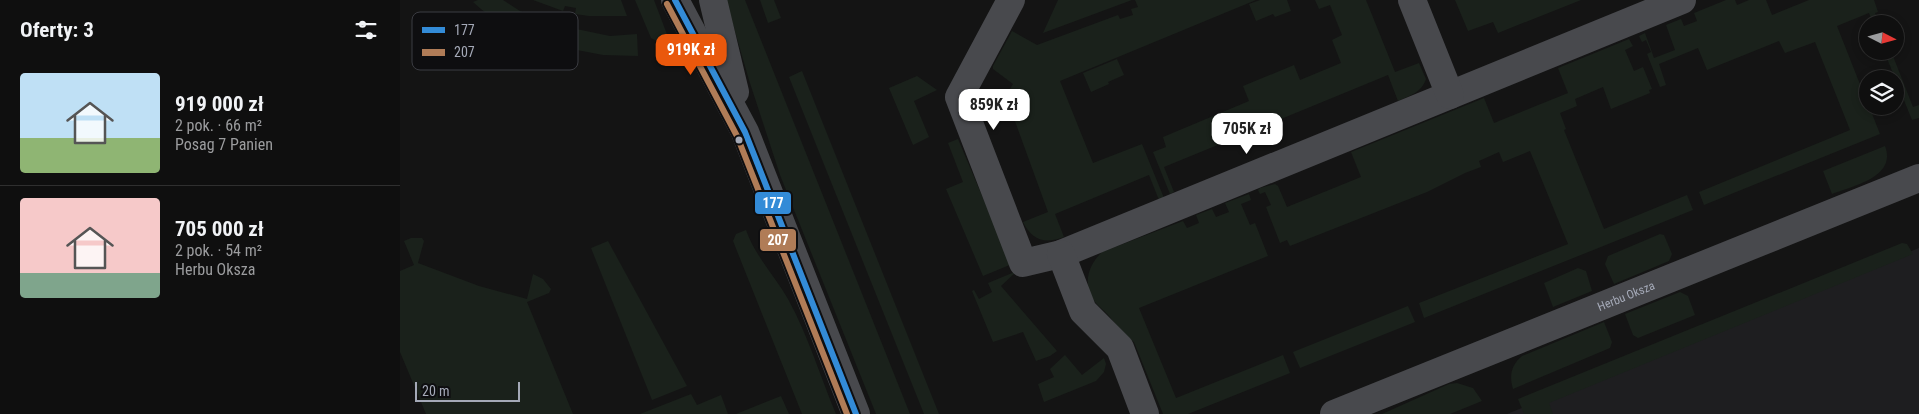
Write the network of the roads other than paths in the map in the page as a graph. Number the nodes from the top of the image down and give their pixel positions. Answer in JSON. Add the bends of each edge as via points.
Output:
{"nodes":[{"id":1,"x":675,"y":0,"type":"edge"},
{"id":2,"x":713,"y":0,"type":"edge"},
{"id":3,"x":1011,"y":0,"type":"edge"},
{"id":4,"x":1412,"y":0,"type":"edge"},
{"id":5,"x":1682,"y":0,"type":"edge"},
{"id":6,"x":1450,"y":95,"type":"junction"},
{"id":7,"x":745,"y":132,"type":"junction"},
{"id":8,"x":1919,"y":178,"type":"edge"},
{"id":9,"x":1061,"y":254,"type":"junction"},
{"id":10,"x":856,"y":414,"type":"edge"},
{"id":11,"x":1145,"y":414,"type":"edge"},
{"id":12,"x":1334,"y":414,"type":"edge"}],
"edges":[{"from":1,"to":7,"type":"street"},
{"from":2,"to":7,"type":"street"},
{"from":3,"to":9,"type":"street","via":[[959,97],[1023,263]]},
{"from":4,"to":6,"type":"street"},
{"from":5,"to":6,"type":"street"},
{"from":6,"to":9,"type":"street"},
{"from":7,"to":10,"type":"street"},
{"from":8,"to":12,"type":"street","name":"Herbu Oksza"},
{"from":9,"to":11,"type":"street","via":[[1083,311],[1120,348]]}]}
